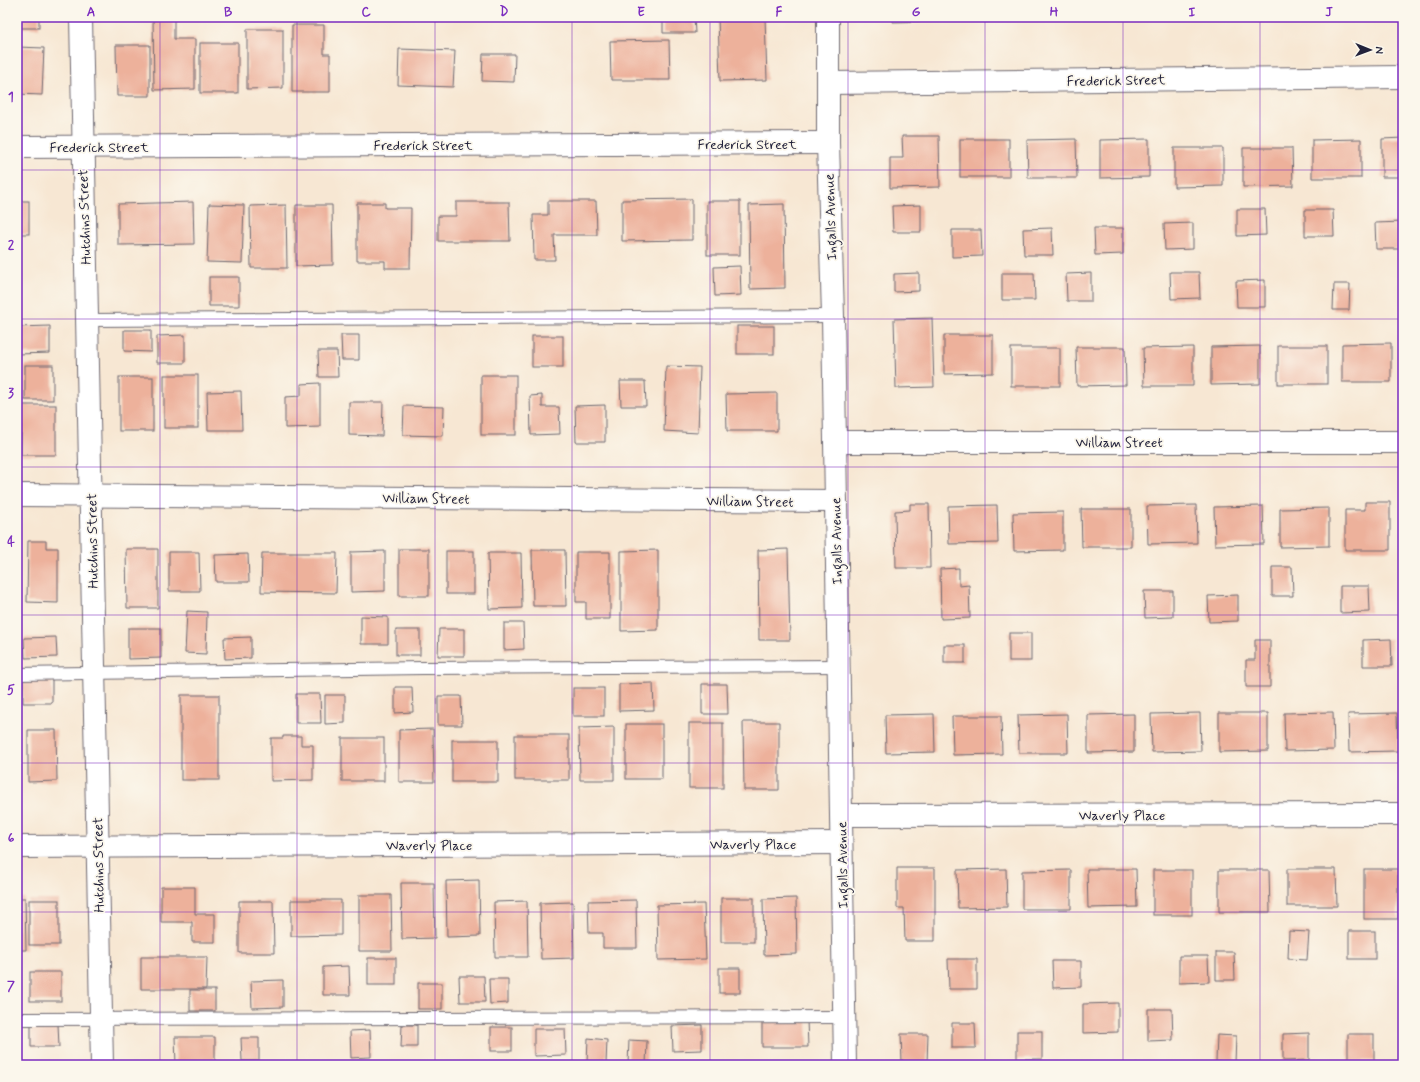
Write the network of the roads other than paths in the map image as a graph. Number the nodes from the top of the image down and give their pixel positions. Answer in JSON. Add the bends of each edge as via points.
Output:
{"nodes":[{"id":1,"x":81,"y":17,"type":"edge"},
{"id":2,"x":828,"y":17,"type":"edge"},
{"id":3,"x":1403,"y":77,"type":"edge"},
{"id":4,"x":829,"y":83,"type":"junction"},
{"id":5,"x":828,"y":143,"type":"junction"},
{"id":6,"x":17,"y":147,"type":"edge"},
{"id":7,"x":82,"y":147,"type":"junction"},
{"id":8,"x":833,"y":316,"type":"junction"},
{"id":9,"x":87,"y":320,"type":"junction"},
{"id":10,"x":835,"y":442,"type":"junction"},
{"id":11,"x":1403,"y":442,"type":"edge"},
{"id":12,"x":17,"y":495,"type":"edge"},
{"id":13,"x":91,"y":495,"type":"junction"},
{"id":14,"x":836,"y":501,"type":"junction"},
{"id":15,"x":838,"y":666,"type":"junction"},
{"id":16,"x":17,"y":674,"type":"edge"},
{"id":17,"x":94,"y":674,"type":"junction"},
{"id":18,"x":1403,"y":814,"type":"edge"},
{"id":19,"x":842,"y":815,"type":"junction"},
{"id":20,"x":842,"y":843,"type":"junction"},
{"id":21,"x":98,"y":846,"type":"junction"},
{"id":22,"x":17,"y":847,"type":"edge"},
{"id":23,"x":844,"y":1017,"type":"junction"},
{"id":24,"x":17,"y":1019,"type":"edge"},
{"id":25,"x":101,"y":1019,"type":"junction"},
{"id":26,"x":102,"y":1065,"type":"edge"},
{"id":27,"x":845,"y":1065,"type":"edge"}],
"edges":[{"from":1,"to":7,"type":"street","name":"Hutchins Street"},
{"from":2,"to":4,"type":"street","name":"Ingalls Avenue"},
{"from":3,"to":4,"type":"street","name":"Frederick Street"},
{"from":4,"to":5,"type":"street","name":"Ingalls Avenue"},
{"from":5,"to":7,"type":"street","name":"Frederick Street"},
{"from":5,"to":8,"type":"street","name":"Ingalls Avenue"},
{"from":6,"to":7,"type":"street","name":"Frederick Street"},
{"from":7,"to":9,"type":"street","name":"Hutchins Street"},
{"from":8,"to":9,"type":"lane"},
{"from":8,"to":10,"type":"street","name":"Ingalls Avenue"},
{"from":9,"to":13,"type":"street","name":"Hutchins Street"},
{"from":10,"to":11,"type":"street","name":"William Street"},
{"from":10,"to":14,"type":"street","name":"Ingalls Avenue"},
{"from":12,"to":13,"type":"street","name":"William Street"},
{"from":13,"to":14,"type":"street","name":"William Street"},
{"from":13,"to":17,"type":"street","name":"Hutchins Street"},
{"from":14,"to":15,"type":"street","name":"Ingalls Avenue"},
{"from":15,"to":17,"type":"lane","via":[[424,668]]},
{"from":15,"to":19,"type":"street","name":"Ingalls Avenue"},
{"from":16,"to":17,"type":"lane"},
{"from":17,"to":21,"type":"street","name":"Hutchins Street"},
{"from":18,"to":19,"type":"street","name":"Waverly Place"},
{"from":19,"to":20,"type":"street","name":"Ingalls Avenue"},
{"from":20,"to":21,"type":"street","name":"Waverly Place"},
{"from":20,"to":23,"type":"street","name":"Ingalls Avenue"},
{"from":21,"to":22,"type":"street","name":"Waverly Place"},
{"from":21,"to":25,"type":"street","name":"Hutchins Street"},
{"from":23,"to":25,"type":"lane"},
{"from":23,"to":27,"type":"street","name":"Ingalls Avenue"},
{"from":24,"to":25,"type":"lane"},
{"from":25,"to":26,"type":"street","name":"Hutchins Street"}]}
